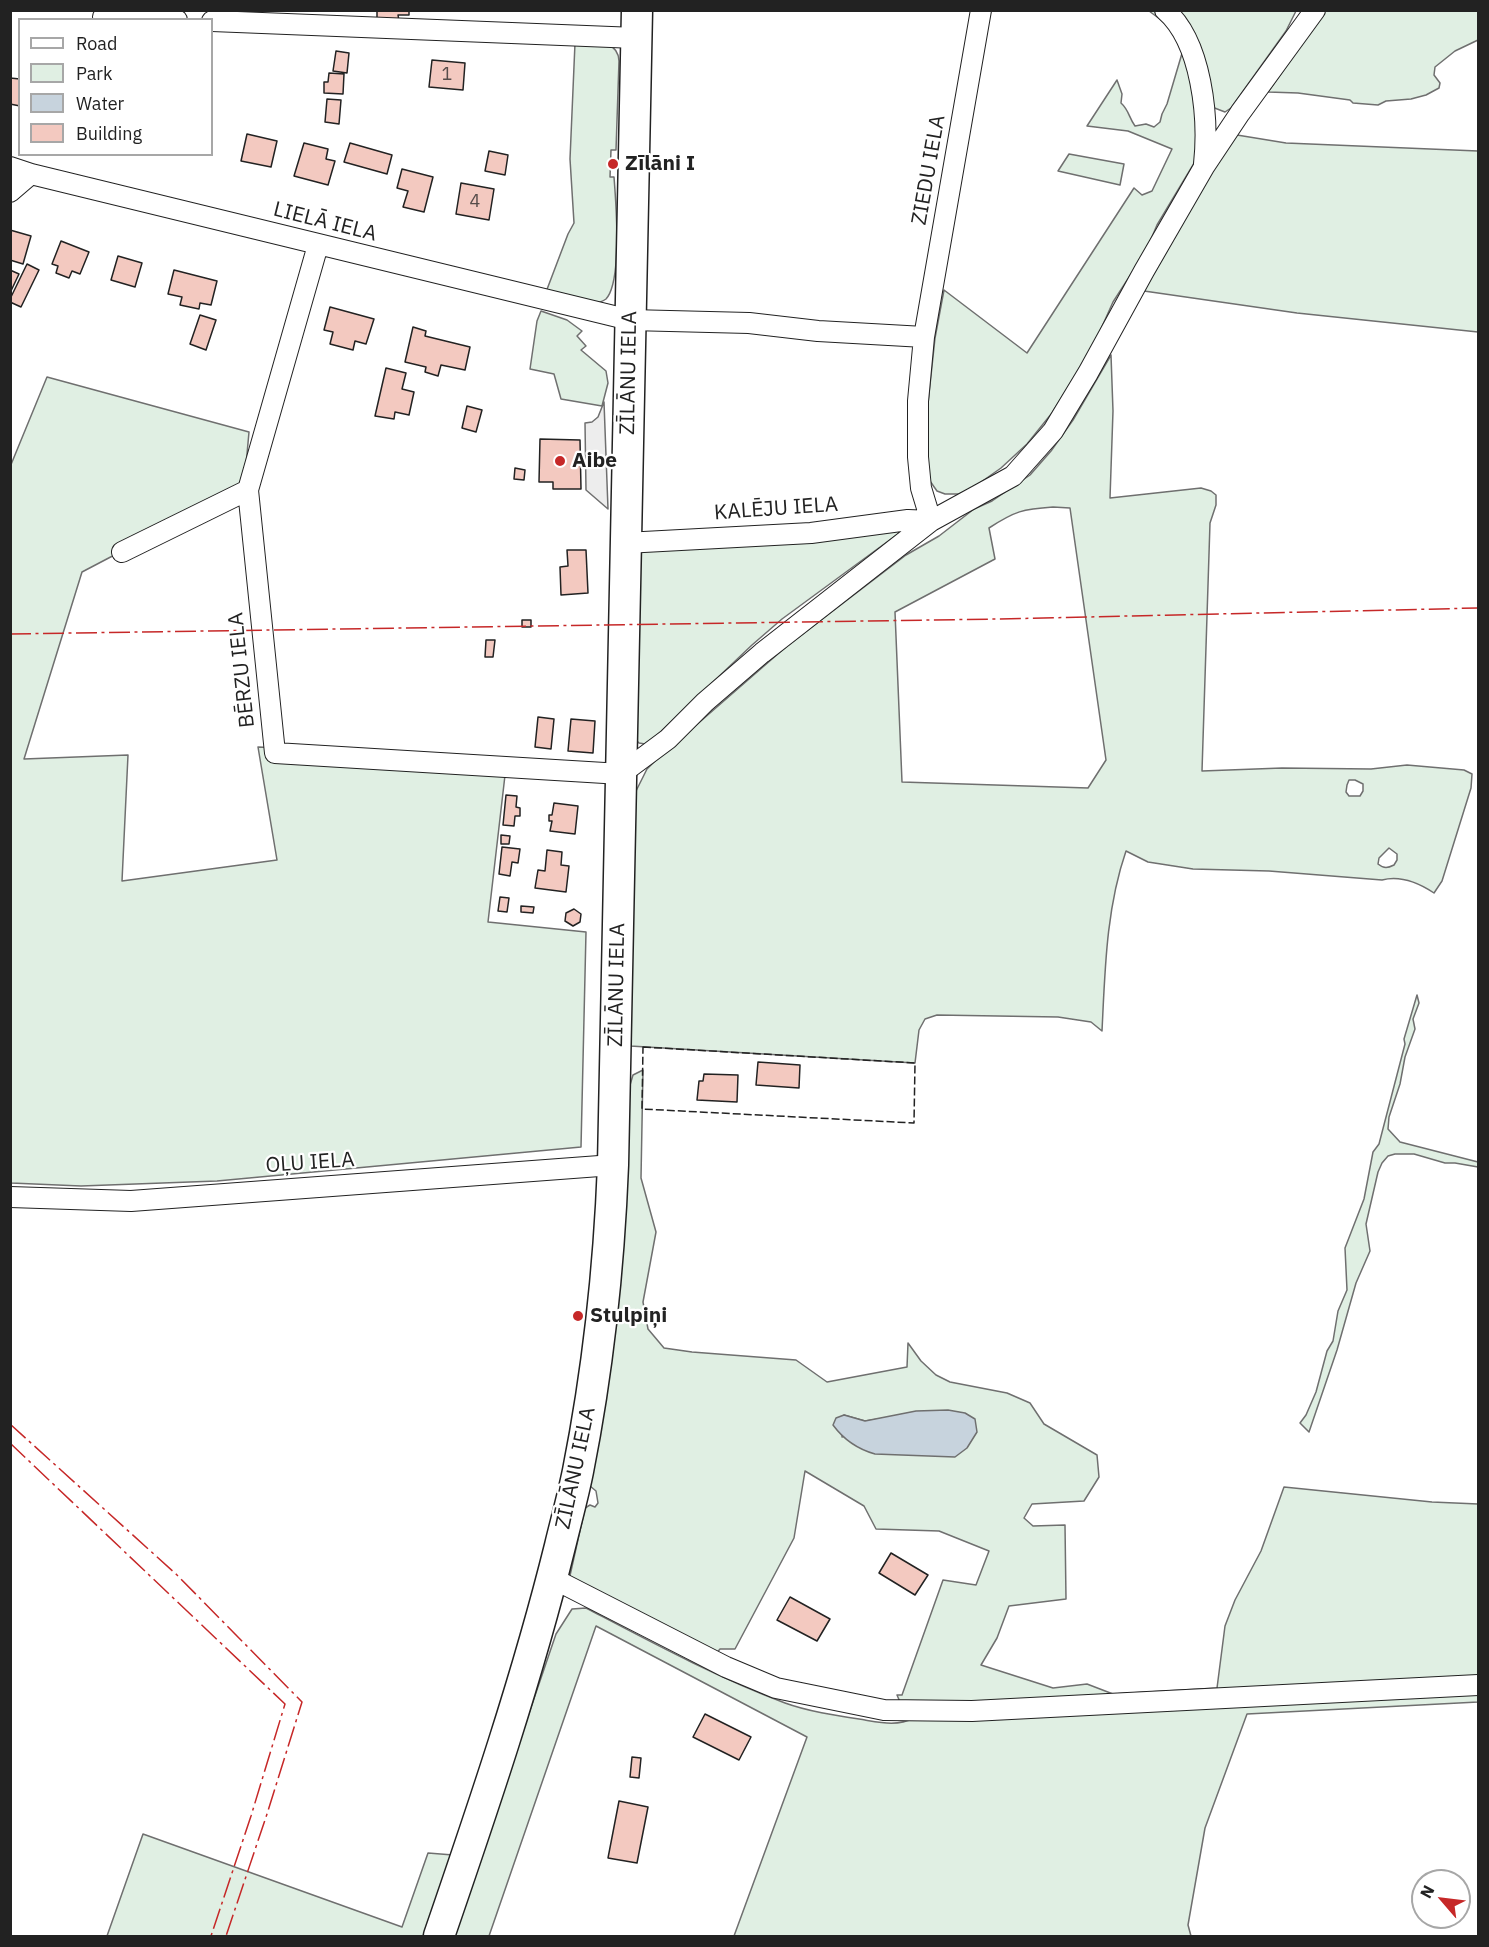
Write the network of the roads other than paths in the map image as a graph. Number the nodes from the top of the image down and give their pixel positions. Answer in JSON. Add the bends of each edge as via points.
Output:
{"nodes":[{"id":1,"x":981,"y":10,"type":"edge"},
{"id":2,"x":1165,"y":10,"type":"edge"},
{"id":3,"x":1315,"y":10,"type":"edge"},
{"id":4,"x":104,"y":17,"type":"dead end"},
{"id":5,"x":128,"y":18,"type":"edge"},
{"id":6,"x":213,"y":21,"type":"edge"},
{"id":7,"x":637,"y":24,"type":"edge"},
{"id":8,"x":1202,"y":98,"type":"junction"},
{"id":9,"x":1240,"y":114,"type":"junction"},
{"id":10,"x":10,"y":167,"type":"edge"},
{"id":11,"x":1204,"y":167,"type":"junction"},
{"id":12,"x":31,"y":174,"type":"junction"},
{"id":13,"x":10,"y":192,"type":"edge"},
{"id":14,"x":318,"y":245,"type":"junction"},
{"id":15,"x":630,"y":320,"type":"junction"},
{"id":16,"x":924,"y":338,"type":"junction"},
{"id":17,"x":248,"y":490,"type":"junction"},
{"id":18,"x":931,"y":521,"type":"junction"},
{"id":19,"x":625,"y":543,"type":"junction"},
{"id":20,"x":122,"y":552,"type":"dead end"},
{"id":21,"x":621,"y":774,"type":"junction"},
{"id":22,"x":614,"y":1165,"type":"junction"},
{"id":23,"x":10,"y":1197,"type":"edge"},
{"id":24,"x":552,"y":1578,"type":"junction"},
{"id":25,"x":1479,"y":1685,"type":"edge"},
{"id":26,"x":439,"y":1936,"type":"edge"}],
"edges":[{"from":1,"to":16,"type":"street","name":"ZIEDU IELA"},
{"from":2,"to":8,"type":"street","via":[[1188,40]]},
{"from":3,"to":9,"type":"street"},
{"from":4,"to":5,"type":"street"},
{"from":6,"to":7,"type":"street"},
{"from":7,"to":15,"type":"highway","name":"ZĪLĀNU IELA"},
{"from":8,"to":9,"type":"street","via":[[1217,115]]},
{"from":8,"to":11,"type":"street","via":[[1207,139]]},
{"from":9,"to":11,"type":"street"},
{"from":10,"to":12,"type":"street","name":"LIELĀ IELA"},
{"from":11,"to":18,"type":"street","via":[[1053,431],[1013,476]]},
{"from":12,"to":13,"type":"street"},
{"from":12,"to":14,"type":"street","name":"LIELĀ IELA"},
{"from":14,"to":15,"type":"street","name":"LIELĀ IELA"},
{"from":14,"to":17,"type":"street","name":"BĒRZU IELA"},
{"from":15,"to":16,"type":"street","via":[[749,323]]},
{"from":15,"to":19,"type":"highway","name":"ZĪLĀNU IELA"},
{"from":16,"to":18,"type":"street","name":"ZIEDU IELA","via":[[918,457],[921,489]]},
{"from":17,"to":20,"type":"street"},
{"from":17,"to":21,"type":"street","name":"BĒRZU IELA","via":[[274,753]]},
{"from":18,"to":19,"type":"street","name":"KALĒJU IELA","via":[[908,520],[811,533]]},
{"from":18,"to":21,"type":"street","via":[[762,653],[668,738]]},
{"from":19,"to":21,"type":"highway","name":"ZĪLĀNU IELA"},
{"from":21,"to":22,"type":"highway","name":"ZĪLĀNU IELA"},
{"from":22,"to":23,"type":"street","name":"OĻU IELA","via":[[131,1201]]},
{"from":22,"to":24,"type":"highway","name":"ZĪLĀNU IELA","via":[[605,1295],[591,1400]]},
{"from":24,"to":25,"type":"street","via":[[726,1667],[776,1688],[884,1710],[972,1712]]},
{"from":24,"to":26,"type":"highway","name":"ZĪLĀNU IELA","via":[[524,1679]]}]}
